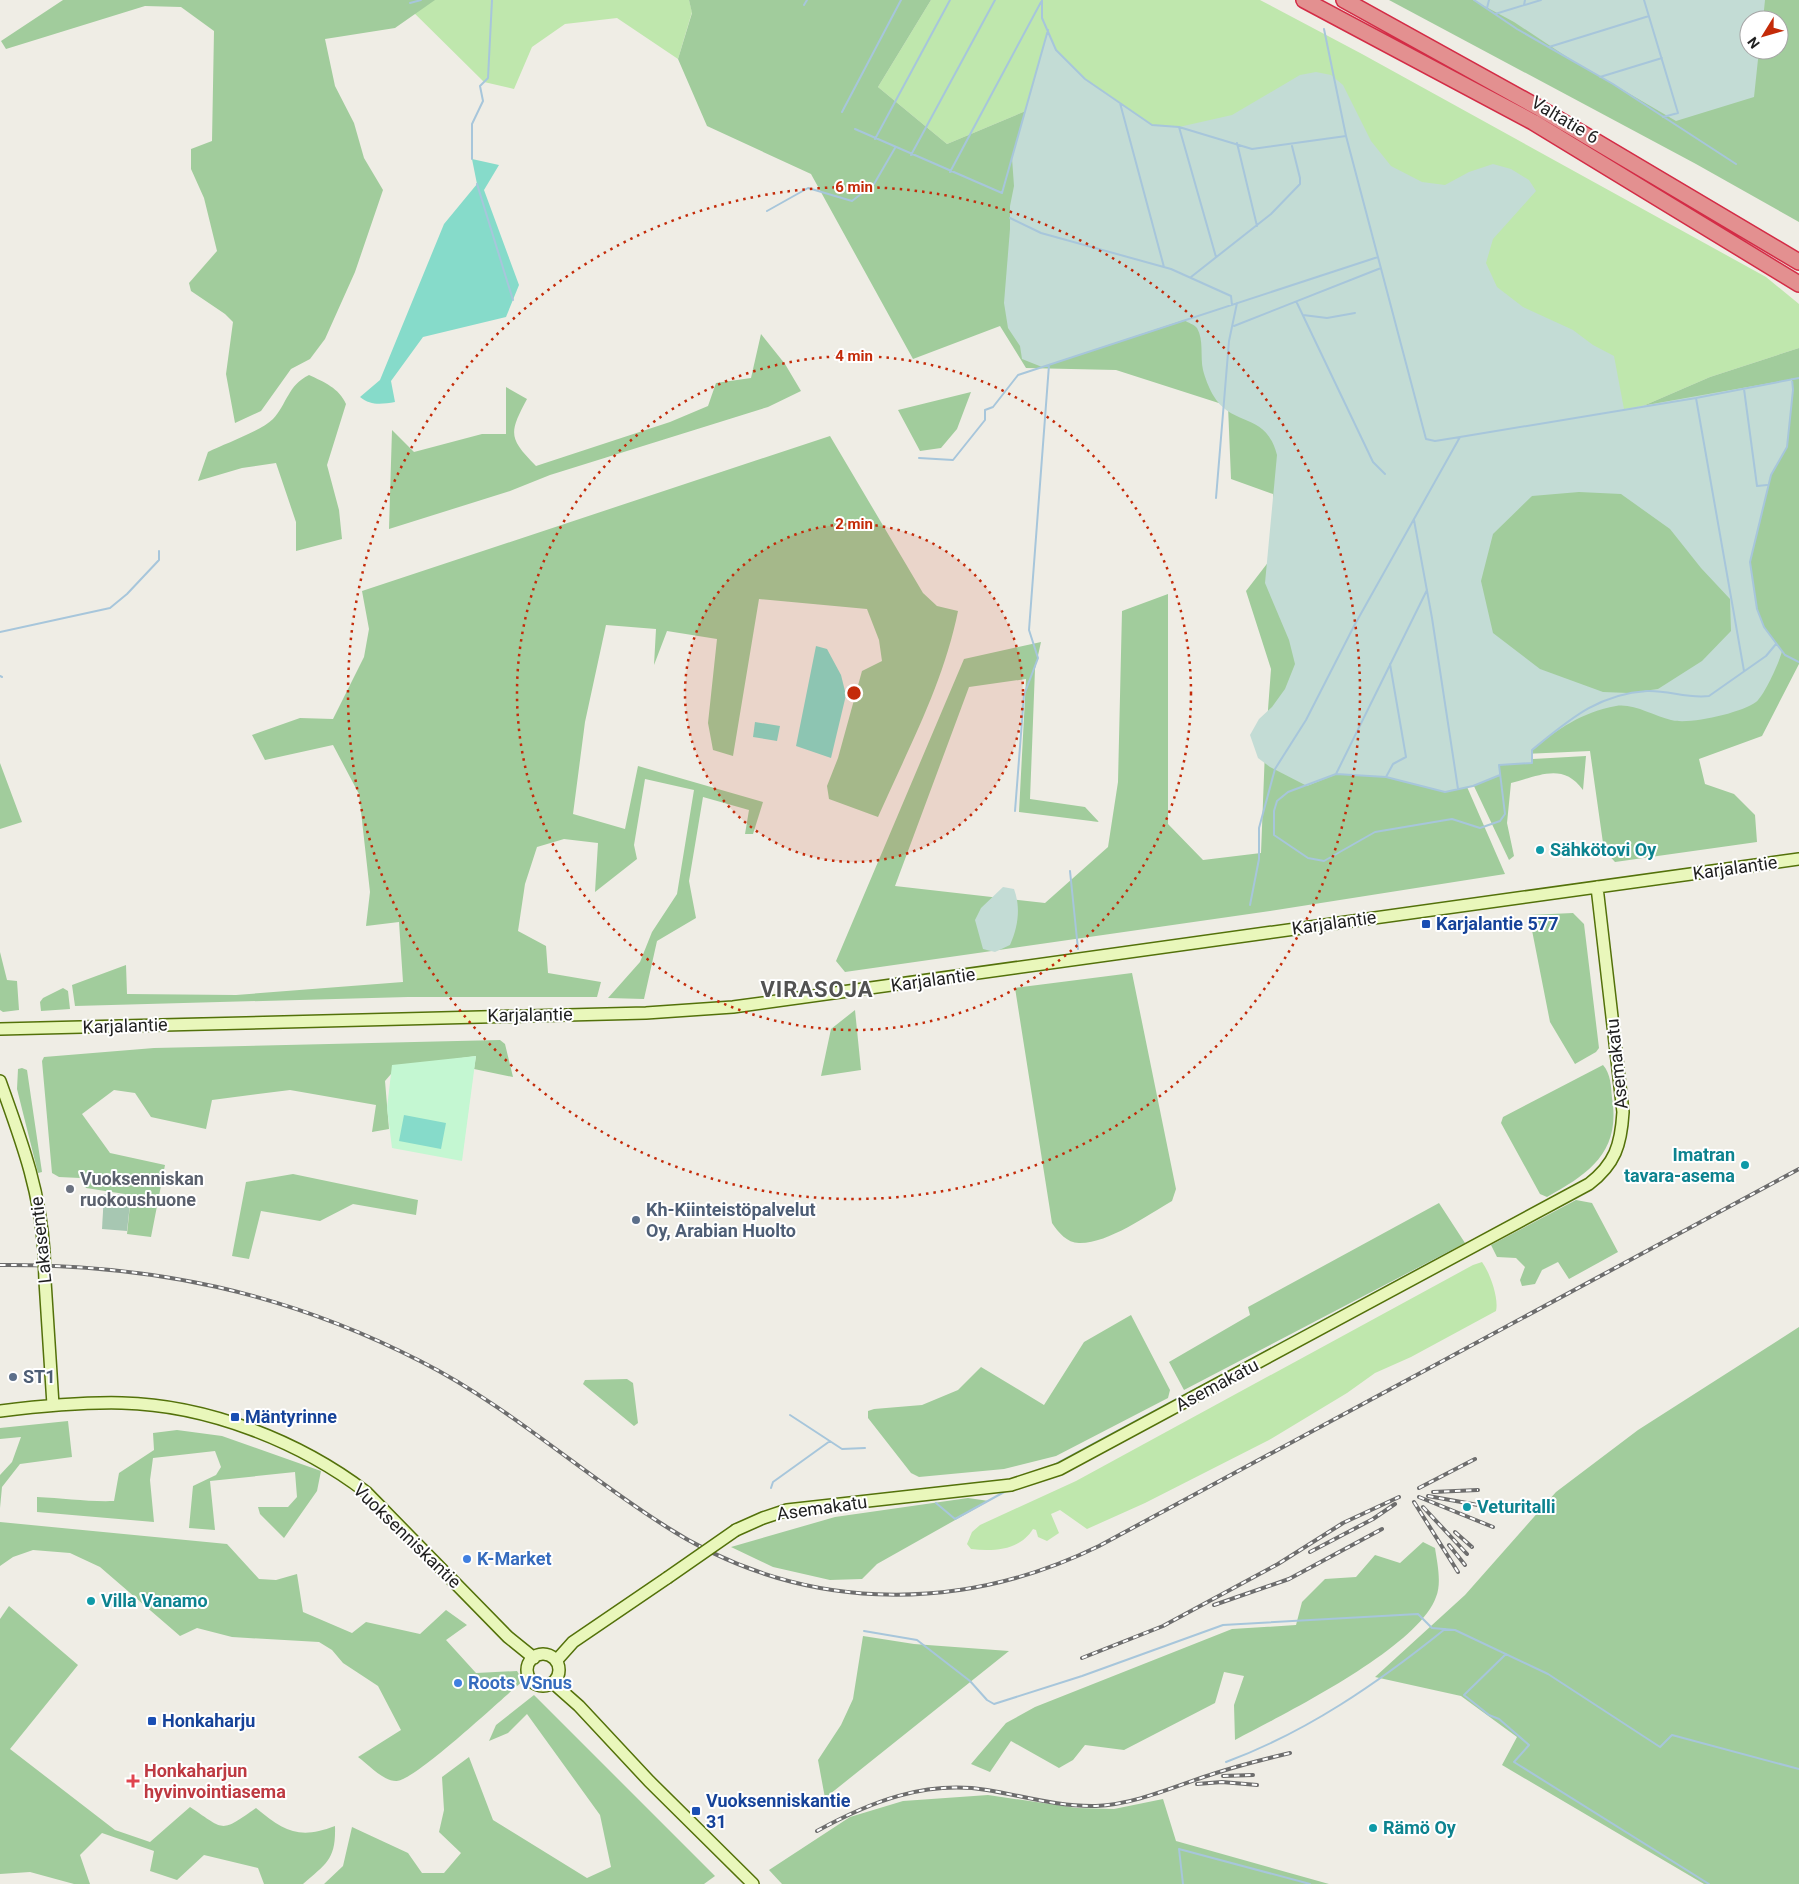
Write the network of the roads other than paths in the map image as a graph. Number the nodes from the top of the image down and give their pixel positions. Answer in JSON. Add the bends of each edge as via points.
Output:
{"nodes":[{"id":1,"x":1304,"y":0,"type":"edge"},
{"id":2,"x":1344,"y":0,"type":"edge"},
{"id":3,"x":1799,"y":262,"type":"edge"},
{"id":4,"x":1799,"y":284,"type":"edge"},
{"id":5,"x":1799,"y":859,"type":"edge"},
{"id":6,"x":1597,"y":887,"type":"junction"},
{"id":7,"x":0,"y":1029,"type":"edge"},
{"id":8,"x":0,"y":1081,"type":"edge"},
{"id":9,"x":53,"y":1405,"type":"junction"},
{"id":10,"x":0,"y":1411,"type":"edge"},
{"id":11,"x":534,"y":1658,"type":"junction"},
{"id":12,"x":556,"y":1661,"type":"junction"},
{"id":13,"x":553,"y":1683,"type":"junction"},
{"id":14,"x":753,"y":1884,"type":"edge"}],
"edges":[{"from":1,"to":4,"type":"highway","name":"Valtatie 6","via":[[1533,122]]},
{"from":2,"to":3,"type":"highway","name":"Valtatie 6","via":[[1541,109]]},
{"from":5,"to":6,"type":"street","name":"Karjalantie"},
{"from":6,"to":7,"type":"street","name":"Karjalantie","via":[[733,1008],[646,1013]]},
{"from":6,"to":12,"type":"street","name":"Asemakatu","bridge":true,"via":[[1623,1112],[1618,1142],[1610,1162],[1603,1173],[1589,1184],[1060,1469],[1011,1486],[787,1510],[736,1530],[573,1642]]},
{"from":8,"to":9,"type":"street","name":"Lakasentie","bridge":true,"via":[[35,1182],[44,1252]]},
{"from":9,"to":10,"type":"street","name":"Vuoksenniskantie"},
{"from":9,"to":11,"type":"street","name":"Vuoksenniskantie","via":[[123,1403],[200,1414],[252,1431],[324,1462],[378,1503],[508,1637]]},
{"from":11,"to":12,"type":"street","via":[[546,1655]]},
{"from":11,"to":13,"type":"street","via":[[528,1666],[531,1680],[542,1686]]},
{"from":12,"to":13,"type":"street","via":[[559,1670]]},
{"from":13,"to":14,"type":"street"}]}
